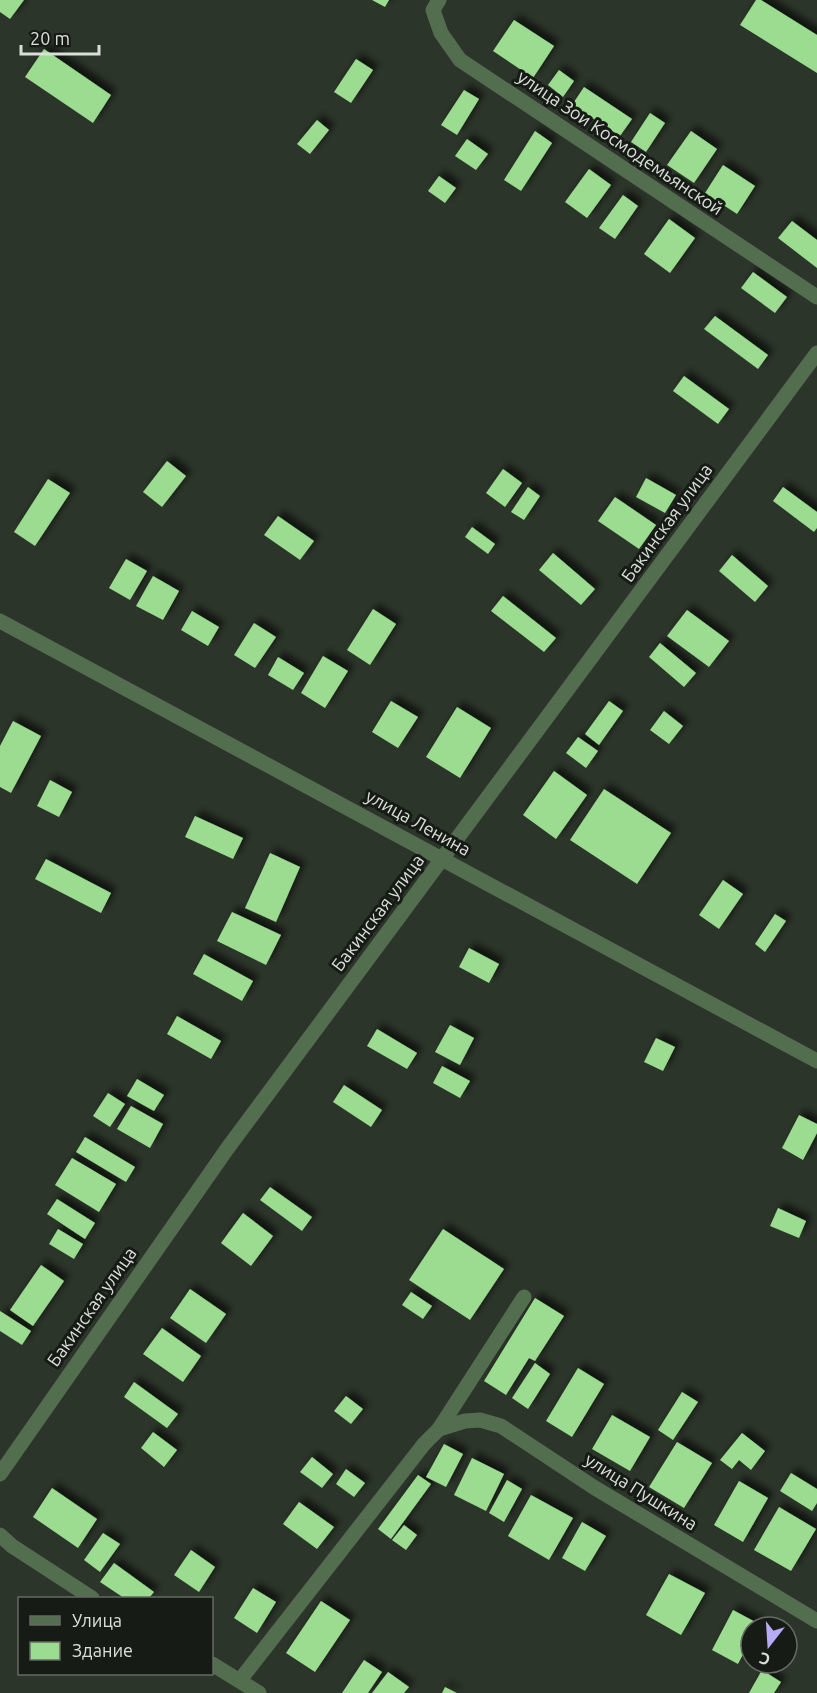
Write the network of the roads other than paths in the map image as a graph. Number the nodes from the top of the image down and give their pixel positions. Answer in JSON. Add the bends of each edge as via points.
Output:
{"nodes":[{"id":1,"x":439,"y":0,"type":"edge"},
{"id":2,"x":817,"y":297,"type":"edge"},
{"id":3,"x":817,"y":353,"type":"edge"},
{"id":4,"x":0,"y":621,"type":"edge"},
{"id":5,"x":444,"y":858,"type":"junction"},
{"id":6,"x":817,"y":1061,"type":"edge"},
{"id":7,"x":524,"y":1297,"type":"dead end"},
{"id":8,"x":439,"y":1429,"type":"junction"},
{"id":9,"x":0,"y":1474,"type":"edge"},
{"id":10,"x":0,"y":1535,"type":"edge"},
{"id":11,"x":89,"y":1597,"type":"edge"},
{"id":12,"x":817,"y":1621,"type":"edge"},
{"id":13,"x":213,"y":1666,"type":"edge"},
{"id":14,"x":240,"y":1680,"type":"junction"},
{"id":15,"x":259,"y":1693,"type":"edge"}],
"edges":[{"from":1,"to":2,"type":"street","name":"улица Зои Космодемьянской","via":[[433,10],[438,26],[460,60]]},
{"from":3,"to":5,"type":"street","name":"Бакинская улица"},
{"from":4,"to":5,"type":"street","name":"улица Ленина"},
{"from":5,"to":6,"type":"street","name":"улица Ленина"},
{"from":5,"to":9,"type":"street","name":"Бакинская улица","via":[[227,1149]]},
{"from":7,"to":8,"type":"street"},
{"from":8,"to":12,"type":"street","name":"улица Пушкина","via":[[480,1420],[501,1426],[595,1488]]},
{"from":8,"to":14,"type":"street"},
{"from":10,"to":11,"type":"street"},
{"from":13,"to":14,"type":"street"},
{"from":14,"to":15,"type":"street"}]}
